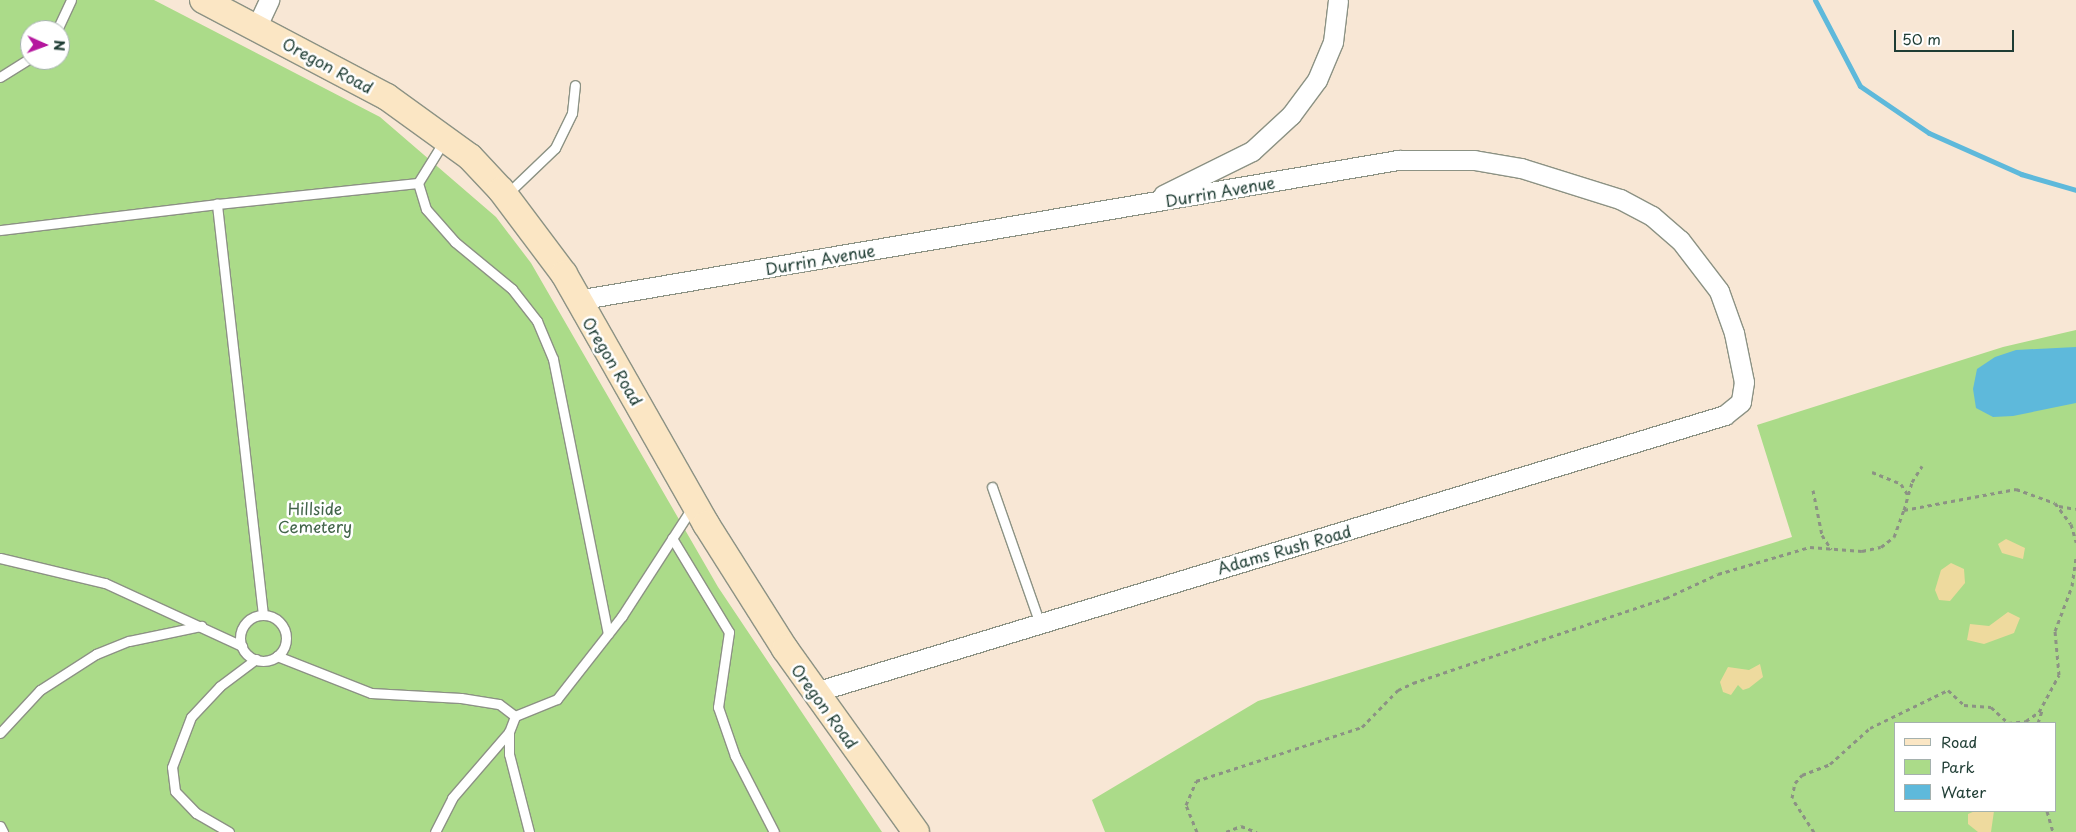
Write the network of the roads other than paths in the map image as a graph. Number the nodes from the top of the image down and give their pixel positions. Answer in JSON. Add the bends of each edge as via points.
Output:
{"nodes":[{"id":1,"x":71,"y":0,"type":"edge"},
{"id":2,"x":203,"y":0,"type":"edge"},
{"id":3,"x":269,"y":0,"type":"edge"},
{"id":4,"x":1338,"y":0,"type":"edge"},
{"id":5,"x":62,"y":20,"type":"edge"},
{"id":6,"x":257,"y":26,"type":"junction"},
{"id":7,"x":20,"y":64,"type":"edge"},
{"id":8,"x":0,"y":77,"type":"edge"},
{"id":9,"x":576,"y":85,"type":"dead end"},
{"id":10,"x":445,"y":139,"type":"junction"},
{"id":11,"x":418,"y":183,"type":"junction"},
{"id":12,"x":506,"y":195,"type":"junction"},
{"id":13,"x":217,"y":204,"type":"junction"},
{"id":14,"x":1144,"y":204,"type":"junction"},
{"id":15,"x":0,"y":230,"type":"edge"},
{"id":16,"x":578,"y":300,"type":"junction"},
{"id":17,"x":1743,"y":392,"type":"joint"},
{"id":18,"x":992,"y":487,"type":"dead end"},
{"id":19,"x":695,"y":503,"type":"junction"},
{"id":20,"x":672,"y":538,"type":"junction"},
{"id":21,"x":0,"y":558,"type":"edge"},
{"id":22,"x":263,"y":615,"type":"junction"},
{"id":23,"x":1039,"y":622,"type":"junction"},
{"id":24,"x":202,"y":626,"type":"junction"},
{"id":25,"x":608,"y":634,"type":"junction"},
{"id":26,"x":242,"y":646,"type":"junction"},
{"id":27,"x":277,"y":656,"type":"junction"},
{"id":28,"x":256,"y":659,"type":"junction"},
{"id":29,"x":815,"y":692,"type":"junction"},
{"id":30,"x":515,"y":716,"type":"junction"},
{"id":31,"x":509,"y":732,"type":"junction"},
{"id":32,"x":0,"y":733,"type":"edge"},
{"id":33,"x":0,"y":826,"type":"edge"},
{"id":34,"x":3,"y":832,"type":"edge"},
{"id":35,"x":229,"y":832,"type":"edge"},
{"id":36,"x":436,"y":832,"type":"edge"},
{"id":37,"x":529,"y":832,"type":"edge"},
{"id":38,"x":774,"y":832,"type":"edge"},
{"id":39,"x":916,"y":832,"type":"edge"}],
"edges":[{"from":1,"to":5,"type":"lane"},
{"from":2,"to":6,"type":"street","name":"Oregon Road"},
{"from":3,"to":6,"type":"street"},
{"from":4,"to":14,"type":"street","via":[[1333,42],[1317,80],[1291,115],[1252,151]]},
{"from":6,"to":10,"type":"street","name":"Oregon Road","via":[[387,97]]},
{"from":7,"to":8,"type":"lane"},
{"from":9,"to":12,"type":"lane","via":[[572,113],[556,148]]},
{"from":10,"to":11,"type":"lane"},
{"from":10,"to":12,"type":"street","name":"Oregon Road","via":[[470,157]]},
{"from":11,"to":13,"type":"lane"},
{"from":11,"to":25,"type":"lane","via":[[426,209],[454,242],[512,289],[537,321],[553,358]]},
{"from":12,"to":16,"type":"street","name":"Oregon Road","via":[[564,274]]},
{"from":13,"to":15,"type":"lane"},
{"from":13,"to":22,"type":"lane"},
{"from":14,"to":16,"type":"street","name":"Durrin Avenue"},
{"from":14,"to":17,"type":"street","name":"Durrin Avenue","via":[[1398,160],[1474,160],[1569,180],[1652,216],[1702,265],[1718,291],[1734,333]]},
{"from":16,"to":19,"type":"street","name":"Oregon Road"},
{"from":17,"to":23,"type":"street","name":"Adams Rush Road","via":[[1741,402],[1724,415],[1441,505]]},
{"from":18,"to":23,"type":"lane"},
{"from":19,"to":20,"type":"lane"},
{"from":19,"to":29,"type":"street","name":"Oregon Road"},
{"from":20,"to":25,"type":"lane"},
{"from":20,"to":38,"type":"lane","via":[[729,632],[718,708],[735,756]]},
{"from":21,"to":24,"type":"lane","via":[[105,583]]},
{"from":22,"to":26,"type":"lane","via":[[244,624]]},
{"from":22,"to":27,"type":"lane","via":[[276,619],[285,630],[285,644]]},
{"from":23,"to":29,"type":"street","name":"Adams Rush Road"},
{"from":24,"to":26,"type":"lane"},
{"from":24,"to":32,"type":"lane","via":[[129,641],[96,654],[40,690]]},
{"from":25,"to":30,"type":"lane","via":[[557,699]]},
{"from":26,"to":28,"type":"lane"},
{"from":27,"to":28,"type":"lane"},
{"from":27,"to":30,"type":"lane","via":[[371,693],[461,698],[499,704]]},
{"from":28,"to":35,"type":"lane","via":[[220,686],[191,718],[172,767],[175,791],[196,813]]},
{"from":29,"to":39,"type":"street","name":"Oregon Road"},
{"from":30,"to":31,"type":"lane"},
{"from":31,"to":36,"type":"lane","via":[[472,772]]},
{"from":31,"to":37,"type":"lane","via":[[509,754]]},
{"from":33,"to":34,"type":"lane"}]}
